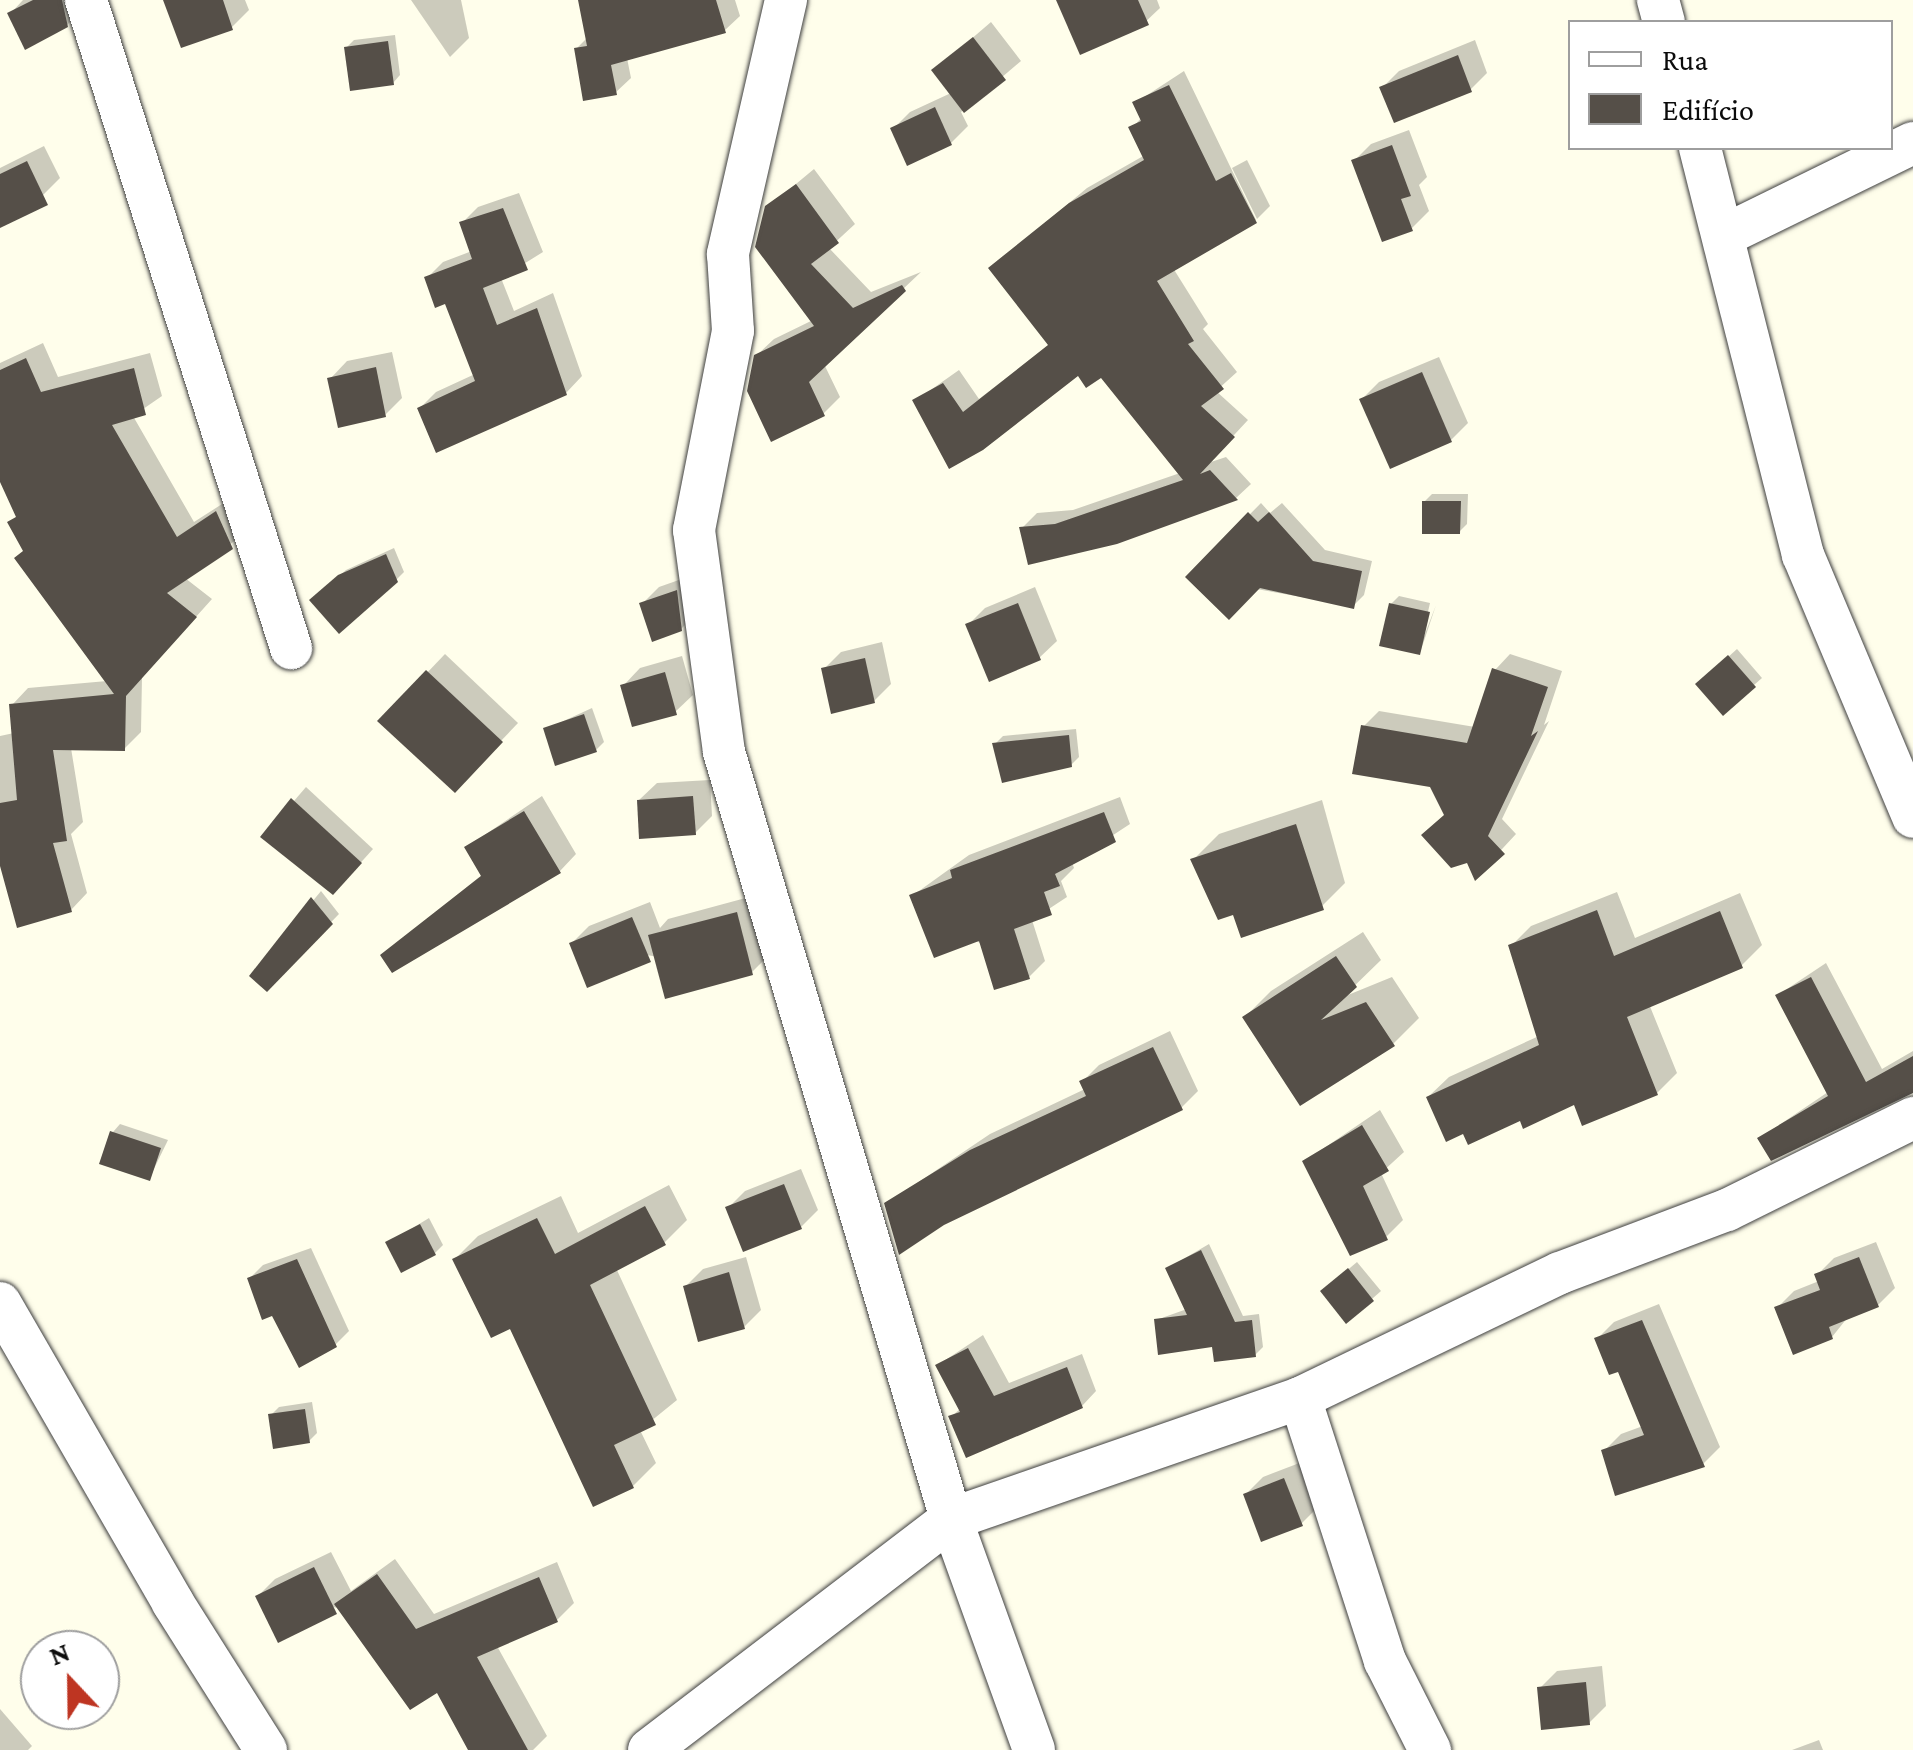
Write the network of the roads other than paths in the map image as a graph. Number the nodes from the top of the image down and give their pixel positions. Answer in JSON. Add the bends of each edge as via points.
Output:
{"nodes":[{"id":1,"x":86,"y":0,"type":"edge"},
{"id":2,"x":786,"y":0,"type":"edge"},
{"id":3,"x":1913,"y":143,"type":"edge"},
{"id":4,"x":1701,"y":150,"type":"edge"},
{"id":5,"x":1726,"y":235,"type":"junction"},
{"id":6,"x":291,"y":648,"type":"dead end"},
{"id":7,"x":1913,"y":816,"type":"edge"},
{"id":8,"x":1913,"y":1118,"type":"edge"},
{"id":9,"x":0,"y":1303,"type":"edge"},
{"id":10,"x":1300,"y":1398,"type":"junction"},
{"id":11,"x":951,"y":1519,"type":"junction"},
{"id":12,"x":266,"y":1750,"type":"edge"},
{"id":13,"x":649,"y":1750,"type":"edge"},
{"id":14,"x":1034,"y":1750,"type":"edge"},
{"id":15,"x":1430,"y":1750,"type":"edge"}],
"edges":[{"from":1,"to":6,"type":"street"},
{"from":2,"to":11,"type":"street","via":[[728,254],[733,331],[694,530],[724,752]]},
{"from":3,"to":5,"type":"street"},
{"from":4,"to":5,"type":"street"},
{"from":5,"to":7,"type":"street","via":[[1802,555]]},
{"from":8,"to":10,"type":"street","via":[[1727,1210],[1560,1273]]},
{"from":9,"to":12,"type":"street","via":[[172,1603]]},
{"from":10,"to":11,"type":"street"},
{"from":10,"to":15,"type":"street","via":[[1385,1661]]},
{"from":11,"to":13,"type":"street"},
{"from":11,"to":14,"type":"street"}]}
